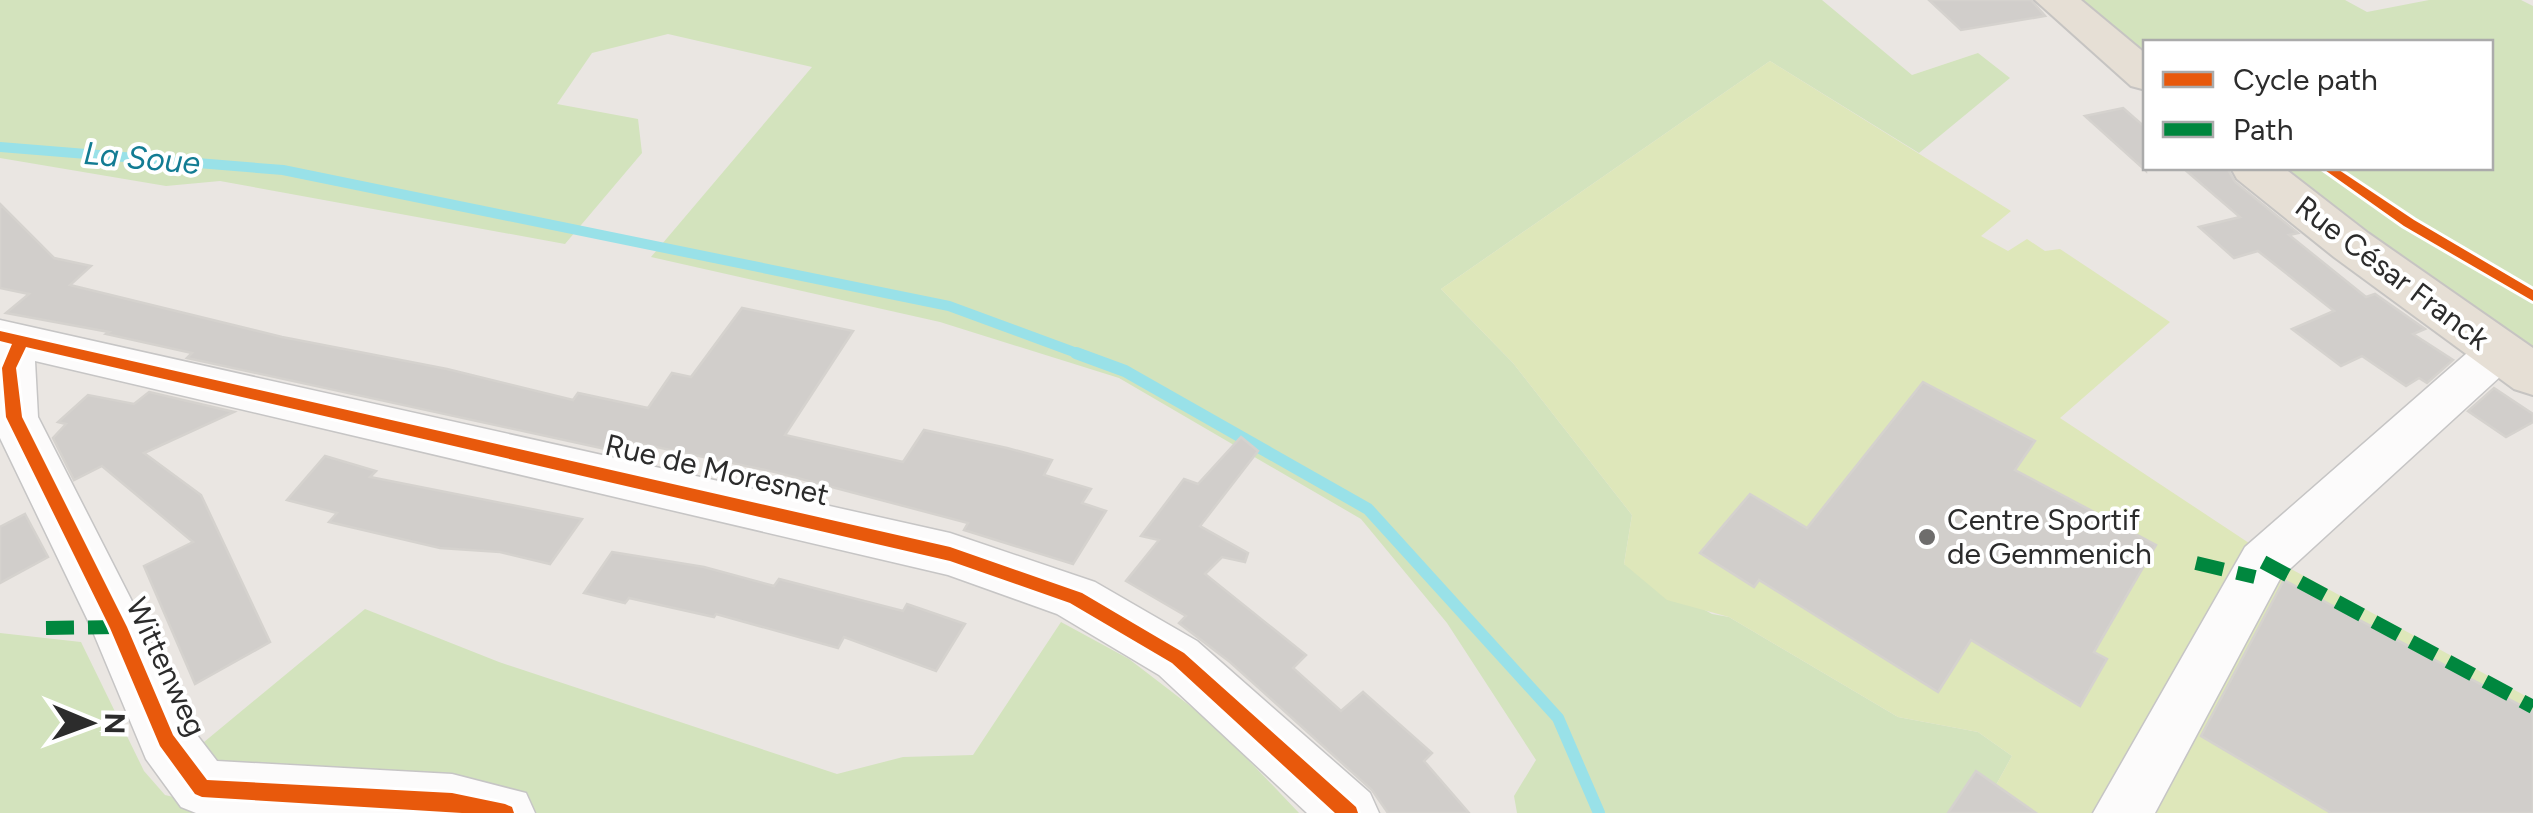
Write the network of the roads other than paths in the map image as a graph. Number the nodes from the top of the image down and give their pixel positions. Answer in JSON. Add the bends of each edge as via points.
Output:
{"nodes":[{"id":1,"x":2056,"y":0,"type":"edge"},
{"id":2,"x":2143,"y":74,"type":"edge"},
{"id":3,"x":2257,"y":170,"type":"edge"},
{"id":4,"x":10,"y":338,"type":"edge"},
{"id":5,"x":2516,"y":363,"type":"edge"},
{"id":6,"x":504,"y":813,"type":"edge"},
{"id":7,"x":1349,"y":813,"type":"edge"},
{"id":8,"x":2123,"y":813,"type":"edge"}],
"edges":[{"from":1,"to":2,"type":"main road"},
{"from":3,"to":5,"type":"main road","name":"Rue César Franck"},
{"from":4,"to":6,"type":"street","name":"Wittenweg","via":[[14,417],[166,740],[202,788],[452,802]]},
{"from":4,"to":7,"type":"street","name":"Rue de Moresnet","via":[[950,554],[1058,592],[1178,658]]},
{"from":5,"to":8,"type":"street","via":[[2263,562]]}]}
